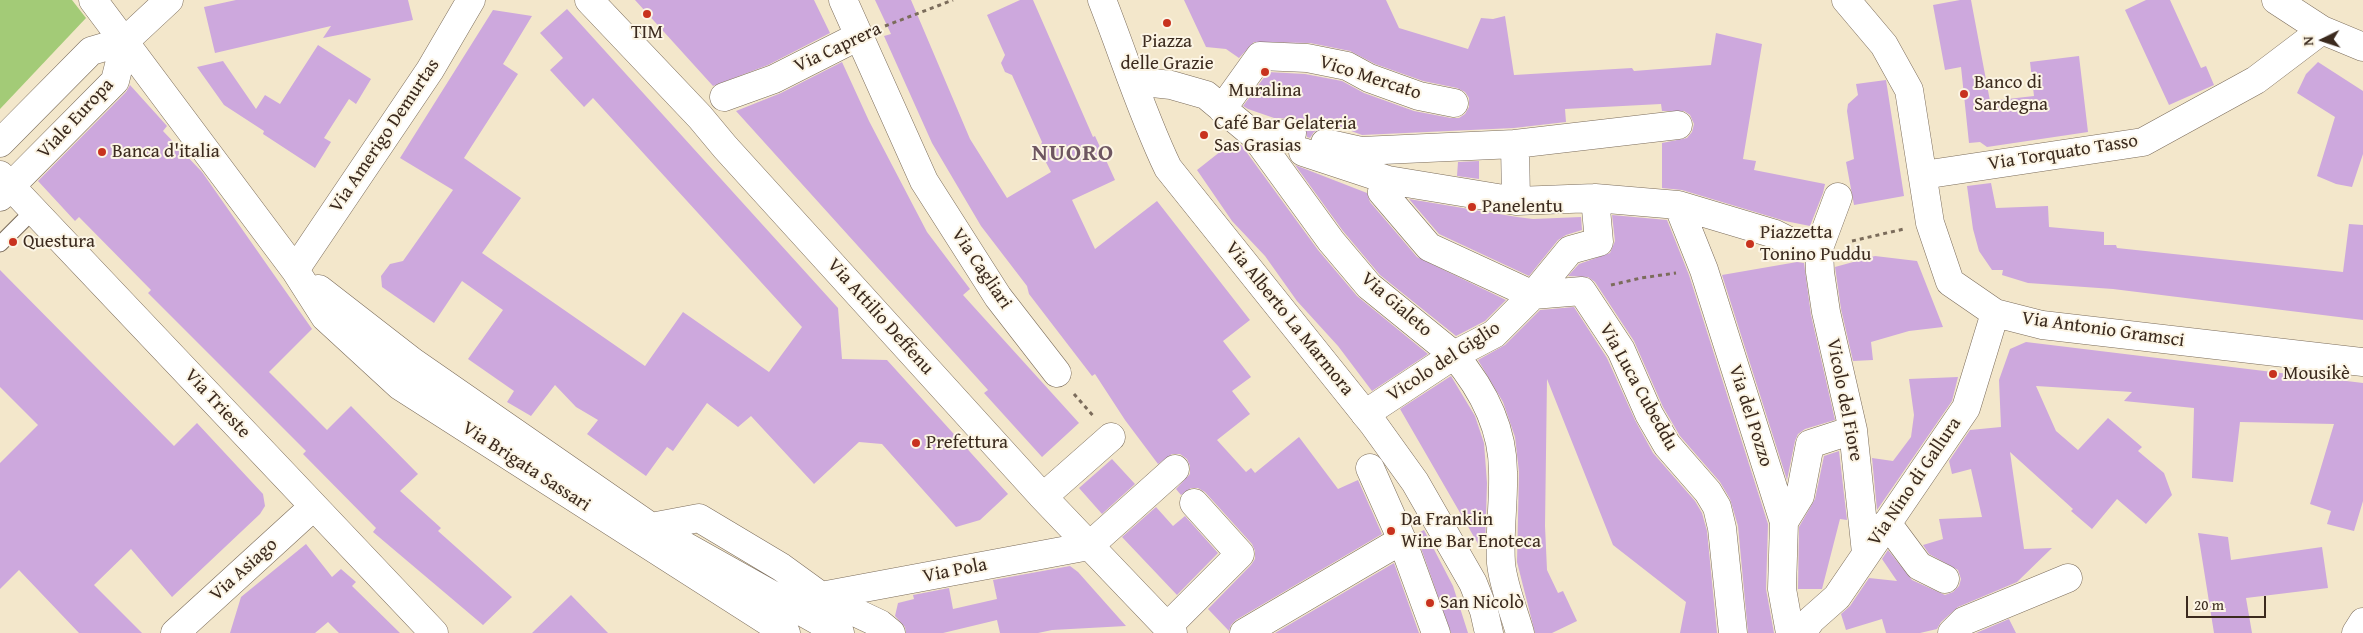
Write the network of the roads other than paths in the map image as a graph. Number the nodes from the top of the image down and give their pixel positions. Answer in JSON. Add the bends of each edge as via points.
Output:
{"nodes":[{"id":1,"x":93,"y":0,"type":"edge"},
{"id":2,"x":169,"y":0,"type":"edge"},
{"id":3,"x":471,"y":0,"type":"edge"},
{"id":4,"x":589,"y":0,"type":"edge"},
{"id":5,"x":843,"y":0,"type":"edge"},
{"id":6,"x":1102,"y":0,"type":"edge"},
{"id":7,"x":1846,"y":0,"type":"edge"},
{"id":8,"x":2276,"y":0,"type":"edge"},
{"id":9,"x":2322,"y":30,"type":"junction"},
{"id":10,"x":859,"y":36,"type":"junction"},
{"id":11,"x":125,"y":41,"type":"junction"},
{"id":12,"x":2363,"y":47,"type":"edge"},
{"id":13,"x":1134,"y":81,"type":"junction"},
{"id":14,"x":724,"y":97,"type":"dead end"},
{"id":15,"x":1454,"y":103,"type":"dead end"},
{"id":16,"x":1222,"y":109,"type":"junction"},
{"id":17,"x":1678,"y":124,"type":"dead end"},
{"id":18,"x":1254,"y":135,"type":"junction"},
{"id":19,"x":1298,"y":142,"type":"junction"},
{"id":20,"x":0,"y":143,"type":"edge"},
{"id":21,"x":1515,"y":144,"type":"junction"},
{"id":22,"x":1923,"y":175,"type":"junction"},
{"id":23,"x":1388,"y":180,"type":"junction"},
{"id":24,"x":4,"y":186,"type":"edge"},
{"id":25,"x":1838,"y":197,"type":"dead end"},
{"id":26,"x":1596,"y":198,"type":"junction"},
{"id":27,"x":1516,"y":201,"type":"junction"},
{"id":28,"x":1678,"y":205,"type":"junction"},
{"id":29,"x":34,"y":210,"type":"junction"},
{"id":30,"x":0,"y":244,"type":"edge"},
{"id":31,"x":1819,"y":248,"type":"junction"},
{"id":32,"x":294,"y":270,"type":"junction"},
{"id":33,"x":1533,"y":295,"type":"junction"},
{"id":34,"x":1995,"y":313,"type":"junction"},
{"id":35,"x":1454,"y":355,"type":"junction"},
{"id":36,"x":2363,"y":362,"type":"edge"},
{"id":37,"x":1057,"y":373,"type":"road end"},
{"id":38,"x":1365,"y":414,"type":"junction"},
{"id":39,"x":1853,"y":430,"type":"junction"},
{"id":40,"x":1111,"y":437,"type":"road end"},
{"id":41,"x":1370,"y":468,"type":"dead end"},
{"id":42,"x":1175,"y":469,"type":"dead end"},
{"id":43,"x":1043,"y":497,"type":"junction"},
{"id":44,"x":1194,"y":503,"type":"dead end"},
{"id":45,"x":313,"y":507,"type":"junction"},
{"id":46,"x":1784,"y":522,"type":"junction"},
{"id":47,"x":1887,"y":523,"type":"junction"},
{"id":48,"x":651,"y":527,"type":"junction"},
{"id":49,"x":1402,"y":540,"type":"junction"},
{"id":50,"x":1089,"y":546,"type":"junction"},
{"id":51,"x":1866,"y":553,"type":"junction"},
{"id":52,"x":1501,"y":564,"type":"junction"},
{"id":53,"x":2068,"y":578,"type":"dead end"},
{"id":54,"x":1945,"y":579,"type":"dead end"},
{"id":55,"x":1473,"y":583,"type":"junction"},
{"id":56,"x":821,"y":596,"type":"junction"},
{"id":57,"x":2363,"y":622,"type":"edge"},
{"id":58,"x":1170,"y":629,"type":"edge"},
{"id":59,"x":175,"y":633,"type":"edge"},
{"id":60,"x":434,"y":633,"type":"edge"},
{"id":61,"x":786,"y":633,"type":"edge"},
{"id":62,"x":840,"y":633,"type":"edge"},
{"id":63,"x":892,"y":633,"type":"edge"},
{"id":64,"x":1244,"y":633,"type":"edge"},
{"id":65,"x":1436,"y":633,"type":"edge"},
{"id":66,"x":1489,"y":633,"type":"edge"},
{"id":67,"x":1520,"y":633,"type":"edge"},
{"id":68,"x":1733,"y":633,"type":"edge"},
{"id":69,"x":1790,"y":633,"type":"edge"},
{"id":70,"x":1802,"y":633,"type":"edge"},
{"id":71,"x":1952,"y":633,"type":"edge"},
{"id":72,"x":2356,"y":633,"type":"edge"}],
"edges":[{"from":1,"to":11,"type":"street","name":"Via Brigata Sassari"},
{"from":2,"to":11,"type":"street"},
{"from":3,"to":32,"type":"street","name":"Via Amerigo Demurtas","via":[[430,70]]},
{"from":4,"to":43,"type":"street","name":"Via Attilio Deffenu","via":[[700,117]]},
{"from":5,"to":10,"type":"street","name":"Via Cagliari"},
{"from":6,"to":13,"type":"street","name":"Via Alberto La Marmora"},
{"from":7,"to":22,"type":"street","name":"Via Antonio Gramsci","via":[[1884,45],[1909,90]]},
{"from":8,"to":9,"type":"street"},
{"from":9,"to":12,"type":"street"},
{"from":9,"to":22,"type":"street","name":"Via Torquato Tasso","via":[[2256,80],[2143,142]]},
{"from":10,"to":14,"type":"street","name":"Via Caprera","via":[[774,79]]},
{"from":10,"to":37,"type":"street","name":"Via Cagliari","via":[[924,181],[998,297]]},
{"from":11,"to":20,"type":"street","name":"Viale Europa","via":[[91,51]]},
{"from":11,"to":24,"type":"street","name":"Viale Europa","via":[[116,81]]},
{"from":11,"to":32,"type":"street","name":"Via Brigata Sassari"},
{"from":13,"to":16,"type":"street","name":"Via Gialeto","via":[[1171,85],[1206,95]]},
{"from":13,"to":38,"type":"street","name":"Via Alberto La Marmora","via":[[1147,125],[1168,168]]},
{"from":15,"to":16,"type":"street","name":"Vico Mercato","via":[[1419,96],[1369,78],[1347,66],[1306,58],[1260,56]]},
{"from":16,"to":18,"type":"street","name":"Via Gialeto"},
{"from":17,"to":21,"type":"street"},
{"from":18,"to":19,"type":"street"},
{"from":18,"to":35,"type":"street","name":"Via Gialeto","via":[[1331,241],[1369,286]]},
{"from":19,"to":21,"type":"street","via":[[1361,151]]},
{"from":19,"to":23,"type":"street"},
{"from":21,"to":27,"type":"street"},
{"from":22,"to":34,"type":"street","name":"Via Antonio Gramsci","via":[[1930,223],[1950,282]]},
{"from":23,"to":27,"type":"street"},
{"from":23,"to":33,"type":"street","via":[[1382,192],[1429,247]]},
{"from":24,"to":29,"type":"street","name":"Via Trieste"},
{"from":25,"to":31,"type":"street"},
{"from":26,"to":27,"type":"street"},
{"from":26,"to":28,"type":"street"},
{"from":26,"to":33,"type":"street","name":"Vicolo del Giglio","via":[[1599,242],[1570,250]]},
{"from":28,"to":31,"type":"street","via":[[1775,234],[1801,247]]},
{"from":28,"to":46,"type":"street","name":"Via del Pozzo","via":[[1704,270]]},
{"from":29,"to":30,"type":"lane"},
{"from":29,"to":45,"type":"street","name":"Via Trieste"},
{"from":31,"to":39,"type":"street","name":"Vicolo del Fiore","via":[[1826,312]]},
{"from":32,"to":48,"type":"street","name":"Via Brigata Sassari","via":[[413,362]]},
{"from":32,"to":61,"type":"street","name":"Via Brigata Sassari","via":[[325,317],[400,386]]},
{"from":33,"to":35,"type":"street","name":"Vicolo del Giglio","via":[[1494,334]]},
{"from":33,"to":68,"type":"street","name":"Via Luca Cubeddu","via":[[1582,291],[1621,350],[1649,414],[1667,445],[1717,507]]},
{"from":34,"to":36,"type":"street","name":"Via Antonio Gramsci","via":[[2042,325]]},
{"from":34,"to":47,"type":"street","name":"Via Nino di Gallura","via":[[1966,408]]},
{"from":35,"to":38,"type":"street","name":"Vicolo del Giglio"},
{"from":35,"to":52,"type":"street","name":"Via Gialeto","via":[[1491,412],[1499,441],[1504,470]]},
{"from":38,"to":55,"type":"street","name":"Via Alberto La Marmora","via":[[1415,482]]},
{"from":39,"to":46,"type":"street","via":[[1810,444],[1800,496]]},
{"from":39,"to":51,"type":"street","name":"Vicolo del Fiore"},
{"from":40,"to":43,"type":"street"},
{"from":41,"to":49,"type":"street"},
{"from":42,"to":50,"type":"street"},
{"from":43,"to":50,"type":"street","name":"Via Attilio Deffenu"},
{"from":44,"to":58,"type":"street","via":[[1240,554]]},
{"from":45,"to":59,"type":"street","name":"Via Asiago"},
{"from":45,"to":60,"type":"street","name":"Via Trieste"},
{"from":46,"to":69,"type":"street","name":"Via del Pozzo","via":[[1782,589]]},
{"from":47,"to":51,"type":"street","name":"Via Nino di Gallura"},
{"from":47,"to":54,"type":"street","via":[[1919,566]]},
{"from":48,"to":56,"type":"street","via":[[699,518],[781,567]]},
{"from":48,"to":62,"type":"street","name":"Via Brigata Sassari"},
{"from":49,"to":64,"type":"street"},
{"from":49,"to":65,"type":"street"},
{"from":50,"to":56,"type":"street","name":"Via Pola"},
{"from":50,"to":58,"type":"street","name":"Via Attilio Deffenu"},
{"from":51,"to":70,"type":"street","name":"Via Nino di Gallura","via":[[1836,597]]},
{"from":52,"to":55,"type":"street"},
{"from":52,"to":67,"type":"street","name":"Via Gialeto"},
{"from":53,"to":71,"type":"street","via":[[1964,621]]},
{"from":55,"to":66,"type":"street","name":"Via Alberto La Marmora"},
{"from":56,"to":63,"type":"street"},
{"from":57,"to":72,"type":"street"}]}
